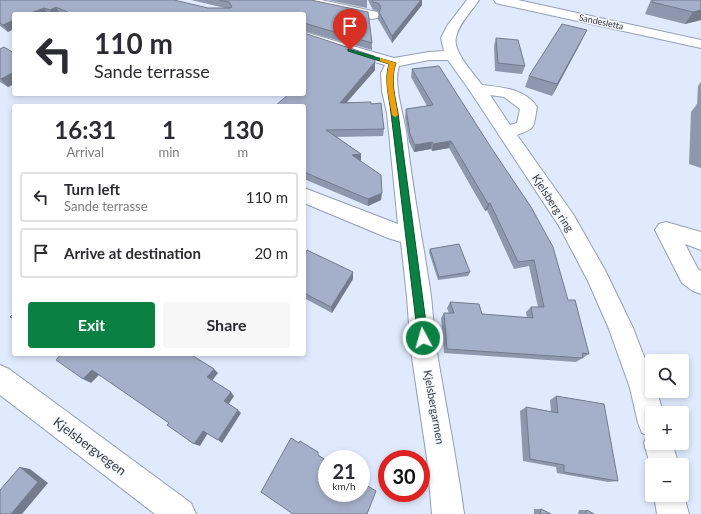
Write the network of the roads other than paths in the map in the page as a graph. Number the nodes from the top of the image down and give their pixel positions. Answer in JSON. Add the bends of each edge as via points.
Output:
{"nodes":[{"id":1,"x":473,"y":0,"type":"edge"},
{"id":2,"x":500,"y":0,"type":"edge"},
{"id":3,"x":303,"y":3,"type":"edge"},
{"id":4,"x":372,"y":15,"type":"dead end"},
{"id":5,"x":306,"y":37,"type":"edge"},
{"id":6,"x":701,"y":44,"type":"edge"},
{"id":7,"x":452,"y":55,"type":"junction"},
{"id":8,"x":393,"y":63,"type":"junction"},
{"id":9,"x":477,"y":89,"type":"junction"},
{"id":10,"x":506,"y":132,"type":"junction"},
{"id":11,"x":306,"y":196,"type":"edge"},
{"id":12,"x":410,"y":235,"type":"junction"},
{"id":13,"x":701,"y":241,"type":"edge"},
{"id":14,"x":701,"y":284,"type":"edge"},
{"id":15,"x":0,"y":378,"type":"edge"},
{"id":16,"x":647,"y":406,"type":"edge"},
{"id":17,"x":671,"y":502,"type":"edge"},
{"id":18,"x":180,"y":514,"type":"edge"},
{"id":19,"x":448,"y":514,"type":"edge"},
{"id":20,"x":673,"y":514,"type":"edge"}],
"edges":[{"from":1,"to":7,"type":"street","name":"Kjelsberg ring","via":[[448,38]]},
{"from":2,"to":6,"type":"street","name":"Sandesletta"},
{"from":3,"to":4,"type":"street"},
{"from":5,"to":8,"type":"street"},
{"from":7,"to":8,"type":"street","via":[[429,56]]},
{"from":7,"to":9,"type":"street","name":"Kjelsberg ring"},
{"from":8,"to":12,"type":"street","name":"Kjelsbergarmen","via":[[389,80]]},
{"from":9,"to":10,"type":"street","name":"Kjelsberg ring"},
{"from":9,"to":10,"type":"street","via":[[508,93],[529,108],[525,126]]},
{"from":10,"to":16,"type":"street","name":"Kjelsberg ring","via":[[566,220],[597,277],[621,328]]},
{"from":11,"to":12,"type":"street","via":[[394,232]]},
{"from":12,"to":19,"type":"street","name":"Kjelsbergarmen"},
{"from":13,"to":14,"type":"street","via":[[666,230],[690,276]]},
{"from":15,"to":18,"type":"street","name":"Kjelsbergvegen"},
{"from":17,"to":20,"type":"street"}]}
